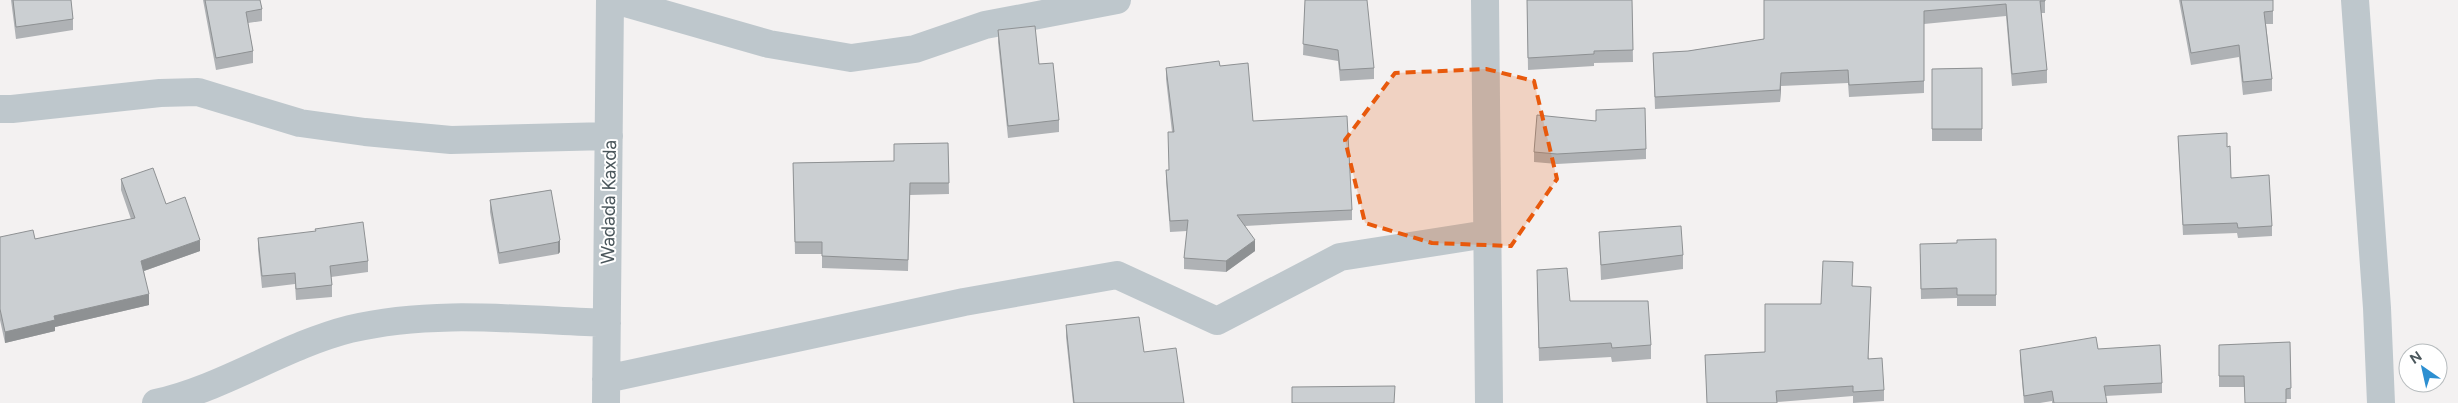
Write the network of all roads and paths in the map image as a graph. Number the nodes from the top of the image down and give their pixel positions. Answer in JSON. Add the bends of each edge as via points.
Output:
{"nodes":[{"id":1,"x":610,"y":0,"type":"edge"},
{"id":2,"x":615,"y":0,"type":"edge"},
{"id":3,"x":1117,"y":0,"type":"edge"},
{"id":4,"x":1485,"y":0,"type":"edge"},
{"id":5,"x":2356,"y":0,"type":"edge"},
{"id":6,"x":0,"y":109,"type":"edge"},
{"id":7,"x":609,"y":136,"type":"junction"},
{"id":8,"x":1487,"y":234,"type":"junction"},
{"id":9,"x":607,"y":323,"type":"junction"},
{"id":10,"x":606,"y":391,"type":"edge"},
{"id":11,"x":156,"y":403,"type":"edge"},
{"id":12,"x":1490,"y":403,"type":"edge"},
{"id":13,"x":2381,"y":403,"type":"edge"}],
"edges":[{"from":1,"to":7,"type":"street","name":"Wadada Kaxda"},
{"from":2,"to":3,"type":"street","via":[[769,44],[851,58],[915,49],[985,25]]},
{"from":4,"to":8,"type":"street"},
{"from":5,"to":13,"type":"street"},
{"from":6,"to":7,"type":"street","via":[[198,92],[300,123],[365,132],[450,140]]},
{"from":7,"to":9,"type":"street","name":"Wadada Kaxda"},
{"from":8,"to":10,"type":"street","via":[[1340,257],[1217,321],[1117,276],[964,302]]},
{"from":8,"to":12,"type":"street"},
{"from":9,"to":10,"type":"street","name":"Wadada Kaxda"},
{"from":9,"to":11,"type":"street","via":[[414,319],[350,329]]}]}
